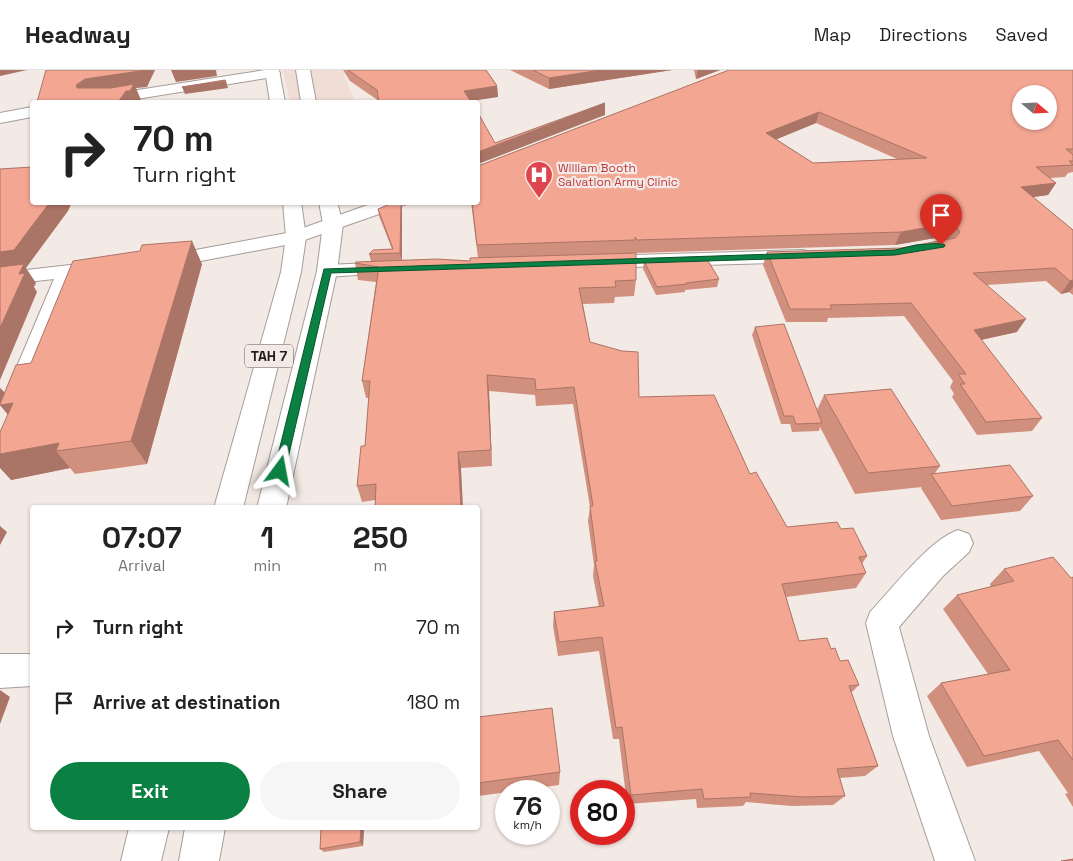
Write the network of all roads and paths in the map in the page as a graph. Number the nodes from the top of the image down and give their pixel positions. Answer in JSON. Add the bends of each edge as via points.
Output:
{"nodes":[{"id":1,"x":303,"y":70,"type":"edge"},
{"id":2,"x":272,"y":71,"type":"edge"},
{"id":3,"x":105,"y":100,"type":"edge"},
{"id":4,"x":278,"y":100,"type":"edge"},
{"id":5,"x":309,"y":100,"type":"edge"},
{"id":6,"x":30,"y":113,"type":"edge"},
{"id":7,"x":4,"y":120,"type":"edge"},
{"id":8,"x":292,"y":205,"type":"edge"},
{"id":9,"x":378,"y":205,"type":"edge"},
{"id":10,"x":331,"y":213,"type":"edge"},
{"id":11,"x":296,"y":237,"type":"junction"},
{"id":12,"x":826,"y":255,"type":"edge"},
{"id":13,"x":576,"y":263,"type":"edge"},
{"id":14,"x":417,"y":268,"type":"edge"},
{"id":15,"x":327,"y":270,"type":"junction"},
{"id":16,"x":68,"y":271,"type":"junction"},
{"id":17,"x":0,"y":279,"type":"edge"},
{"id":18,"x":9,"y":418,"type":"edge"},
{"id":19,"x":229,"y":505,"type":"edge"},
{"id":20,"x":272,"y":505,"type":"edge"},
{"id":21,"x":958,"y":543,"type":"dead end"},
{"id":22,"x":30,"y":670,"type":"edge"},
{"id":23,"x":0,"y":671,"type":"edge"},
{"id":24,"x":149,"y":830,"type":"edge"},
{"id":25,"x":205,"y":830,"type":"edge"},
{"id":26,"x":141,"y":861,"type":"edge"},
{"id":27,"x":199,"y":861,"type":"edge"},
{"id":28,"x":955,"y":861,"type":"edge"}],
"edges":[{"from":1,"to":5,"type":"main road"},
{"from":2,"to":3,"type":"main road"},
{"from":2,"to":4,"type":"main road"},
{"from":6,"to":7,"type":"main road"},
{"from":8,"to":11,"type":"main road","number":"TAH 7"},
{"from":9,"to":10,"type":"main road"},
{"from":10,"to":11,"type":"main road"},
{"from":10,"to":15,"type":"main road","number":"TAH 7"},
{"from":11,"to":16,"type":"main road","via":[[190,257]]},
{"from":11,"to":19,"type":"main road","number":"TAH 7","via":[[291,272]]},
{"from":12,"to":13,"type":"main road"},
{"from":14,"to":15,"type":"main road"},
{"from":15,"to":20,"type":"main road","number":"TAH 7"},
{"from":16,"to":17,"type":"main road"},
{"from":16,"to":18,"type":"main road"},
{"from":21,"to":28,"type":"main road","via":[[882,623],[910,736]]},
{"from":22,"to":23,"type":"main road"},
{"from":24,"to":26,"type":"main road"},
{"from":25,"to":27,"type":"main road"}]}
